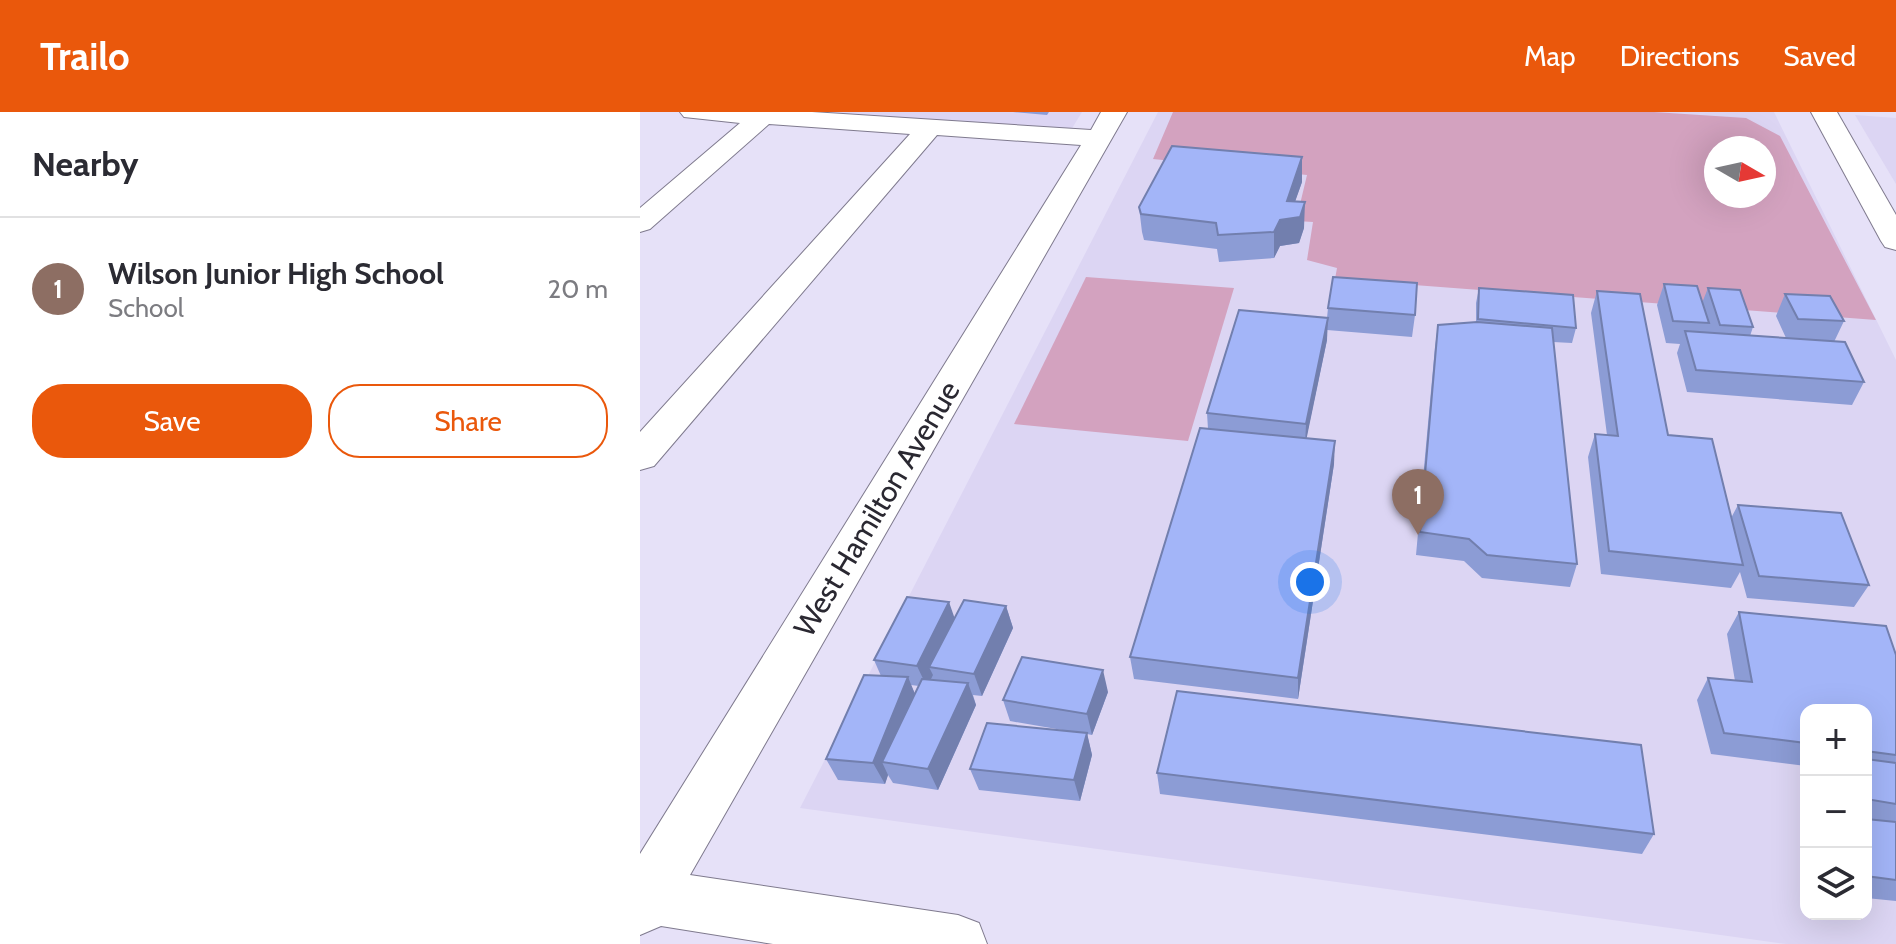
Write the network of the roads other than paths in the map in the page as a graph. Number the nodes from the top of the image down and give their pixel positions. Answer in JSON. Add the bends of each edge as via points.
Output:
{"nodes":[{"id":1,"x":693,"y":112,"type":"edge"},
{"id":2,"x":1824,"y":112,"type":"edge"},
{"id":3,"x":765,"y":114,"type":"edge"},
{"id":4,"x":1107,"y":125,"type":"edge"},
{"id":5,"x":930,"y":127,"type":"junction"},
{"id":6,"x":646,"y":212,"type":"edge"},
{"id":7,"x":1896,"y":241,"type":"edge"},
{"id":8,"x":640,"y":457,"type":"edge"},
{"id":9,"x":643,"y":901,"type":"edge"},
{"id":10,"x":958,"y":944,"type":"edge"}],
"edges":[{"from":1,"to":3,"type":"street"},
{"from":2,"to":7,"type":"street"},
{"from":3,"to":5,"type":"street"},
{"from":3,"to":6,"type":"street"},
{"from":4,"to":5,"type":"street"},
{"from":4,"to":9,"type":"street","name":"West Hamilton Avenue"},
{"from":5,"to":8,"type":"street"},
{"from":9,"to":10,"type":"street"}]}
